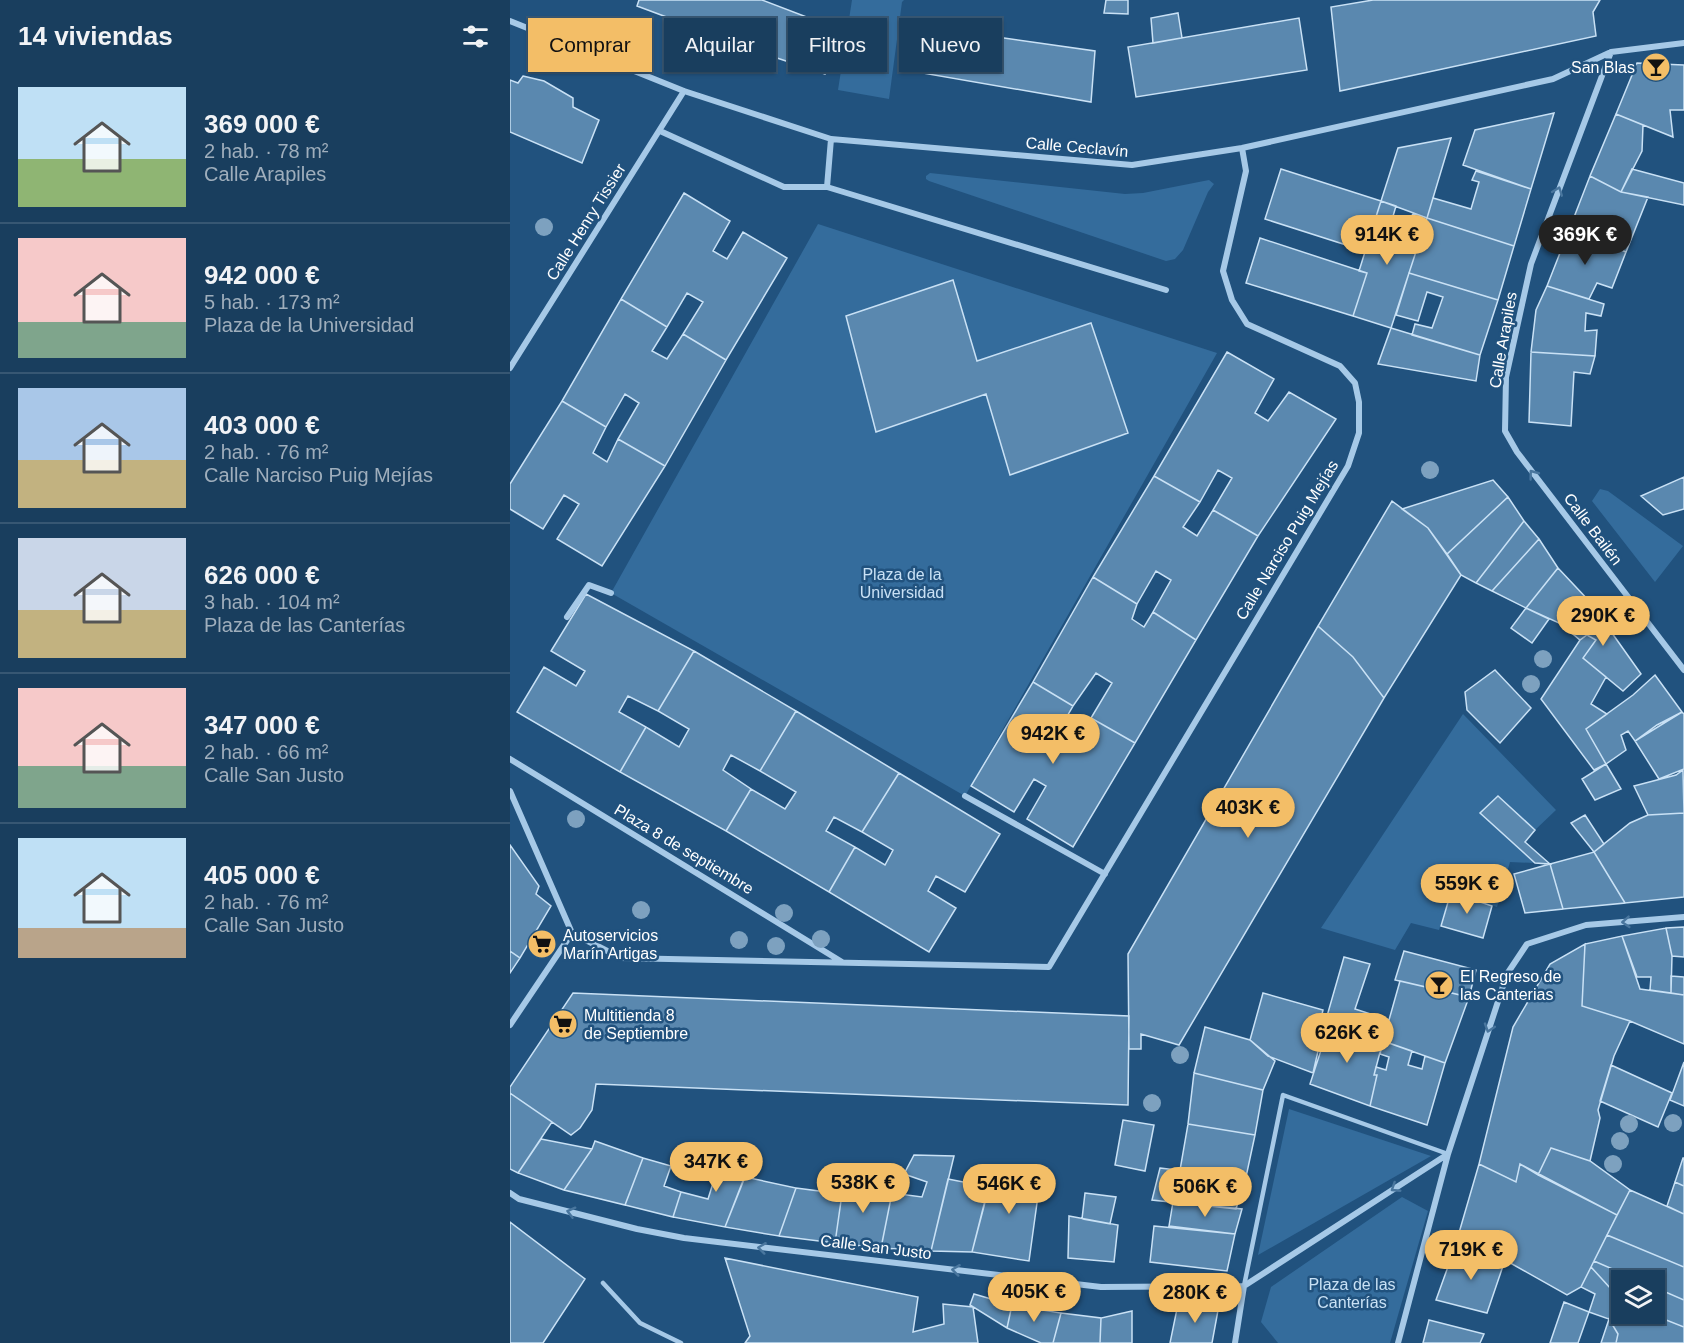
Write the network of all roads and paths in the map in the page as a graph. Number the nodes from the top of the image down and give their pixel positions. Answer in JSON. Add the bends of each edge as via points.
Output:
{"nodes":[{"id":1,"x":510,"y":21,"type":"edge"},
{"id":2,"x":1684,"y":43,"type":"edge"},
{"id":3,"x":1611,"y":52,"type":"junction"},
{"id":4,"x":684,"y":91,"type":"junction"},
{"id":5,"x":660,"y":131,"type":"junction"},
{"id":6,"x":831,"y":139,"type":"junction"},
{"id":7,"x":1242,"y":148,"type":"junction"},
{"id":8,"x":827,"y":187,"type":"junction"},
{"id":9,"x":1166,"y":290,"type":"dead end"},
{"id":10,"x":510,"y":368,"type":"edge"},
{"id":11,"x":1505,"y":431,"type":"joint"},
{"id":12,"x":611,"y":593,"type":"dead end"},
{"id":13,"x":567,"y":617,"type":"dead end"},
{"id":14,"x":1684,"y":670,"type":"edge"},
{"id":15,"x":510,"y":759,"type":"edge"},
{"id":16,"x":510,"y":791,"type":"edge"},
{"id":17,"x":965,"y":796,"type":"dead end"},
{"id":18,"x":1105,"y":874,"type":"junction"},
{"id":19,"x":1684,"y":917,"type":"edge"},
{"id":20,"x":572,"y":933,"type":"junction"},
{"id":21,"x":844,"y":963,"type":"junction"},
{"id":22,"x":510,"y":1025,"type":"edge"},
{"id":23,"x":1448,"y":1154,"type":"junction"},
{"id":24,"x":510,"y":1193,"type":"edge"},
{"id":25,"x":603,"y":1283,"type":"dead end"},
{"id":26,"x":1244,"y":1286,"type":"junction"},
{"id":27,"x":681,"y":1343,"type":"edge"},
{"id":28,"x":1235,"y":1343,"type":"edge"},
{"id":29,"x":1398,"y":1343,"type":"edge"}],
"edges":[{"from":1,"to":4,"type":"street","name":"Calle Ceclavín"},
{"from":2,"to":3,"type":"street","name":"Calle Ceclavín"},
{"from":3,"to":7,"type":"street","name":"Calle Ceclavín","via":[[1553,79]]},
{"from":11,"to":3,"type":"street","name":"Calle Arapiles","one_way":true,"via":[[1506,377],[1531,264]]},
{"from":4,"to":5,"type":"street","name":"Calle Henry Tissier"},
{"from":4,"to":6,"type":"street","name":"Calle Ceclavín"},
{"from":5,"to":8,"type":"street","via":[[784,187]]},
{"from":5,"to":10,"type":"street","name":"Calle Henry Tissier"},
{"from":6,"to":7,"type":"street","name":"Calle Ceclavín","via":[[1132,165]]},
{"from":6,"to":8,"type":"street"},
{"from":7,"to":18,"type":"street","name":"Calle Narciso Puig Mejías","via":[[1246,171],[1223,271],[1232,300],[1247,324],[1340,366],[1355,383],[1359,433],[1348,466]]},
{"from":8,"to":9,"type":"street"},
{"from":14,"to":11,"type":"street","name":"Calle Bailén","one_way":true},
{"from":12,"to":13,"type":"street","via":[[589,585]]},
{"from":15,"to":21,"type":"street","name":"Plaza 8 de septiembre"},
{"from":16,"to":20,"type":"street"},
{"from":17,"to":18,"type":"street"},
{"from":18,"to":21,"type":"street","name":"Calle Narciso Puig Mejías","via":[[1049,967]]},
{"from":19,"to":23,"type":"street","one_way":true,"via":[[1586,925],[1527,944],[1507,974]]},
{"from":20,"to":21,"type":"street","via":[[621,958]]},
{"from":20,"to":22,"type":"street"},
{"from":23,"to":26,"type":"street","one_way":true},
{"from":23,"to":26,"type":"lane","via":[[1283,1095]]},
{"from":23,"to":29,"type":"street"},
{"from":26,"to":24,"type":"street","name":"Calle San Justo","one_way":true,"via":[[1101,1287],[684,1239],[530,1202]]},
{"from":25,"to":27,"type":"lane","via":[[640,1323]]},
{"from":26,"to":28,"type":"street"}]}
